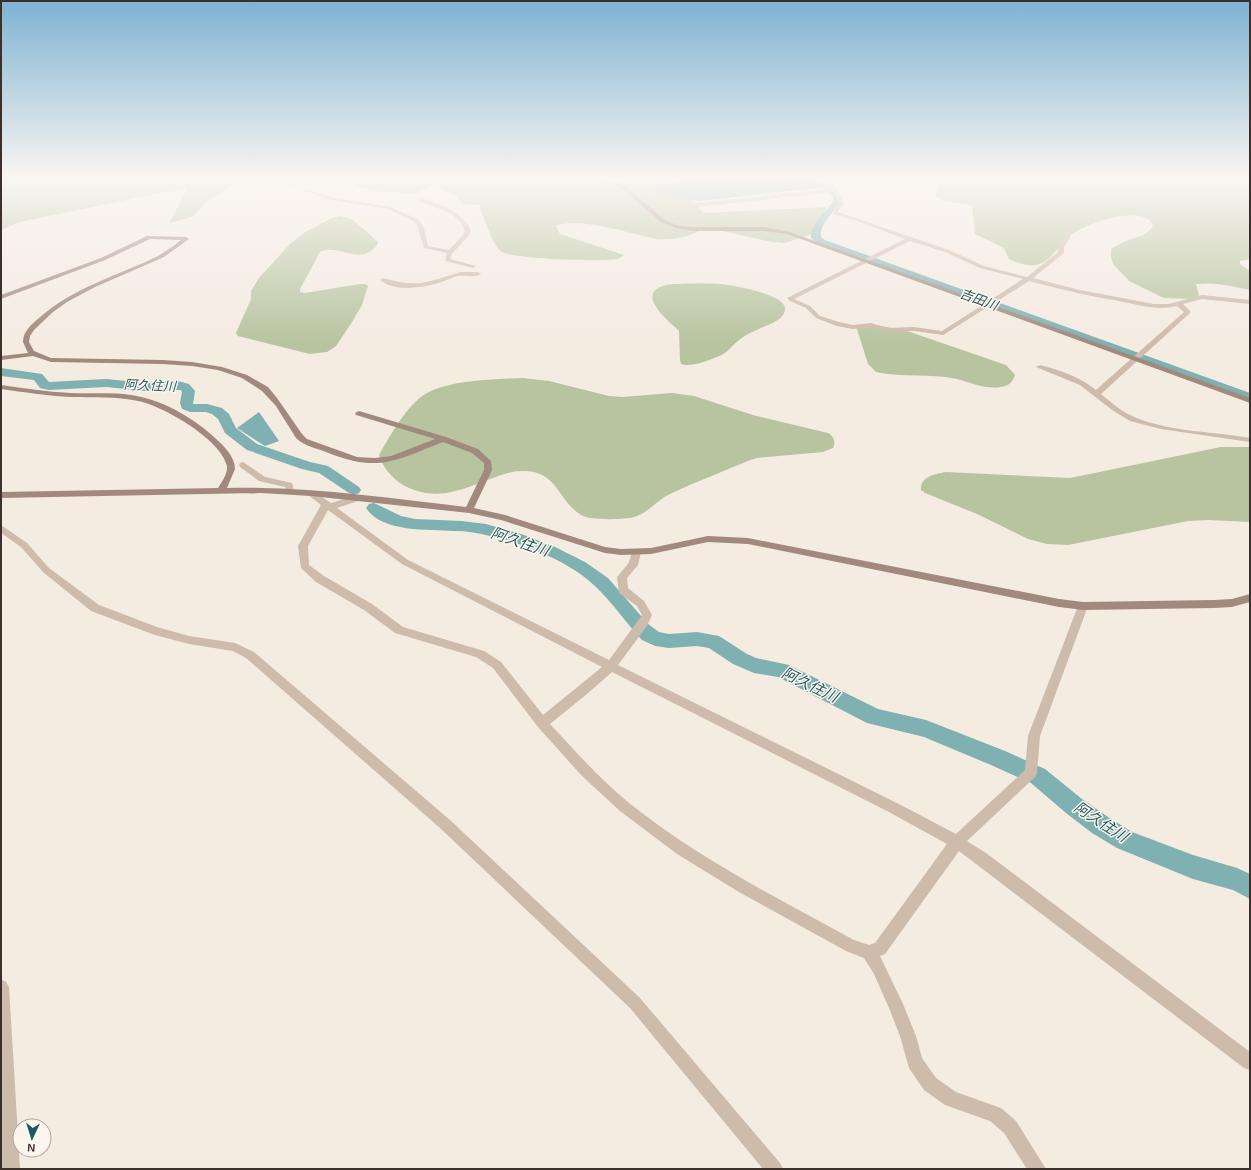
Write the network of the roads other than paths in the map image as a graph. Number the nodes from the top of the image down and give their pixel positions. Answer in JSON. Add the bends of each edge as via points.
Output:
{"nodes":[{"id":1,"x":423,"y":234,"type":"edge"},
{"id":2,"x":467,"y":234,"type":"edge"},
{"id":3,"x":786,"y":234,"type":"edge"},
{"id":4,"x":893,"y":234,"type":"edge"},
{"id":5,"x":1067,"y":234,"type":"edge"},
{"id":6,"x":909,"y":239,"type":"junction"},
{"id":7,"x":451,"y":252,"type":"junction"},
{"id":8,"x":866,"y":261,"type":"junction"},
{"id":9,"x":473,"y":266,"type":"dead end"},
{"id":10,"x":478,"y":274,"type":"dead end"},
{"id":11,"x":1028,"y":279,"type":"junction"},
{"id":12,"x":383,"y":280,"type":"dead end"},
{"id":13,"x":1,"y":297,"type":"edge"},
{"id":14,"x":1250,"y":302,"type":"edge"},
{"id":15,"x":1179,"y":304,"type":"junction"},
{"id":16,"x":987,"y":305,"type":"junction"},
{"id":17,"x":34,"y":354,"type":"junction"},
{"id":18,"x":1,"y":358,"type":"edge"},
{"id":19,"x":1136,"y":359,"type":"junction"},
{"id":20,"x":1040,"y":367,"type":"dead end"},
{"id":21,"x":1,"y":387,"type":"edge"},
{"id":22,"x":1096,"y":394,"type":"junction"},
{"id":23,"x":1250,"y":401,"type":"edge"},
{"id":24,"x":358,"y":413,"type":"dead end"},
{"id":25,"x":443,"y":439,"type":"junction"},
{"id":26,"x":1250,"y":440,"type":"edge"},
{"id":27,"x":243,"y":465,"type":"dead end"},
{"id":28,"x":221,"y":491,"type":"junction"},
{"id":29,"x":290,"y":491,"type":"junction"},
{"id":30,"x":311,"y":493,"type":"junction"},
{"id":31,"x":1,"y":495,"type":"edge"},
{"id":32,"x":358,"y":498,"type":"junction"},
{"id":33,"x":328,"y":506,"type":"junction"},
{"id":34,"x":469,"y":510,"type":"junction"},
{"id":35,"x":341,"y":514,"type":"junction"},
{"id":36,"x":1,"y":528,"type":"edge"},
{"id":37,"x":636,"y":552,"type":"junction"},
{"id":38,"x":1250,"y":598,"type":"edge"},
{"id":39,"x":1083,"y":606,"type":"junction"},
{"id":40,"x":610,"y":667,"type":"junction"},
{"id":41,"x":542,"y":723,"type":"junction"},
{"id":42,"x":957,"y":842,"type":"junction"},
{"id":43,"x":868,"y":952,"type":"junction"},
{"id":44,"x":1,"y":987,"type":"edge"},
{"id":45,"x":1250,"y":1062,"type":"edge"},
{"id":46,"x":10,"y":1169,"type":"edge"},
{"id":47,"x":774,"y":1169,"type":"edge"},
{"id":48,"x":1037,"y":1169,"type":"edge"}],
"edges":[{"from":1,"to":7,"type":"street","via":[[426,246]]},
{"from":2,"to":7,"type":"street"},
{"from":3,"to":8,"type":"street"},
{"from":4,"to":6,"type":"street"},
{"from":5,"to":11,"type":"street","via":[[1067,241],[1061,247],[1061,253]]},
{"from":6,"to":8,"type":"street"},
{"from":6,"to":11,"type":"street","via":[[947,251],[982,267]]},
{"from":7,"to":9,"type":"street","via":[[447,260]]},
{"from":8,"to":16,"type":"street"},
{"from":8,"to":16,"type":"street","via":[[790,298],[808,307],[818,316],[837,324],[853,327],[870,325],[886,330],[914,329],[941,334]]},
{"from":10,"to":12,"type":"street","via":[[455,275],[436,282],[416,285]]},
{"from":11,"to":15,"type":"street","via":[[1139,304]]},
{"from":11,"to":16,"type":"street"},
{"from":13,"to":17,"type":"street","via":[[103,259],[149,237],[186,239],[155,260],[94,284],[53,307],[31,329],[26,338],[28,347]]},
{"from":14,"to":15,"type":"street","via":[[1202,297]]},
{"from":15,"to":19,"type":"street","via":[[1188,312]]},
{"from":16,"to":19,"type":"street"},
{"from":17,"to":18,"type":"street"},
{"from":17,"to":25,"type":"street","via":[[62,361],[190,364],[227,370],[248,378],[266,390],[304,440],[356,459],[374,462],[385,460]]},
{"from":19,"to":22,"type":"street"},
{"from":19,"to":23,"type":"street"},
{"from":20,"to":22,"type":"street","via":[[1087,386]]},
{"from":21,"to":28,"type":"street","via":[[48,394],[122,396],[143,399],[165,407],[211,438],[225,452],[230,461],[231,471]]},
{"from":22,"to":26,"type":"street","via":[[1119,412],[1157,426]]},
{"from":24,"to":25,"type":"street"},
{"from":25,"to":34,"type":"street","via":[[475,451],[488,463],[488,470]]},
{"from":27,"to":29,"type":"street","via":[[262,479],[289,484]]},
{"from":28,"to":29,"type":"street"},
{"from":28,"to":31,"type":"street"},
{"from":29,"to":30,"type":"street"},
{"from":30,"to":32,"type":"street"},
{"from":30,"to":33,"type":"street"},
{"from":32,"to":33,"type":"street"},
{"from":32,"to":34,"type":"street"},
{"from":32,"to":35,"type":"street"},
{"from":33,"to":35,"type":"street"},
{"from":33,"to":41,"type":"street","via":[[303,546],[304,566],[320,579],[368,606],[399,630],[480,654],[497,665]]},
{"from":34,"to":37,"type":"street","via":[[502,517],[605,550]]},
{"from":35,"to":40,"type":"street","via":[[405,562]]},
{"from":36,"to":47,"type":"street","via":[[24,545],[46,570],[95,608],[155,631],[189,640],[235,647],[250,655],[446,824],[635,1003]]},
{"from":37,"to":39,"type":"street","via":[[708,538],[734,539]]},
{"from":37,"to":40,"type":"street","via":[[633,565],[622,577],[623,590],[638,600],[648,615]]},
{"from":38,"to":39,"type":"street","via":[[1214,604]]},
{"from":39,"to":42,"type":"street","via":[[1034,736],[1031,773]]},
{"from":40,"to":41,"type":"street"},
{"from":40,"to":42,"type":"street","via":[[887,804]]},
{"from":41,"to":43,"type":"street","via":[[586,772],[624,807],[682,849],[744,888],[851,946]]},
{"from":42,"to":43,"type":"street","via":[[880,949]]},
{"from":42,"to":45,"type":"street"},
{"from":43,"to":48,"type":"street","via":[[895,1004],[915,1062],[930,1084],[951,1099],[994,1114],[1010,1127]]},
{"from":44,"to":46,"type":"street"}]}
